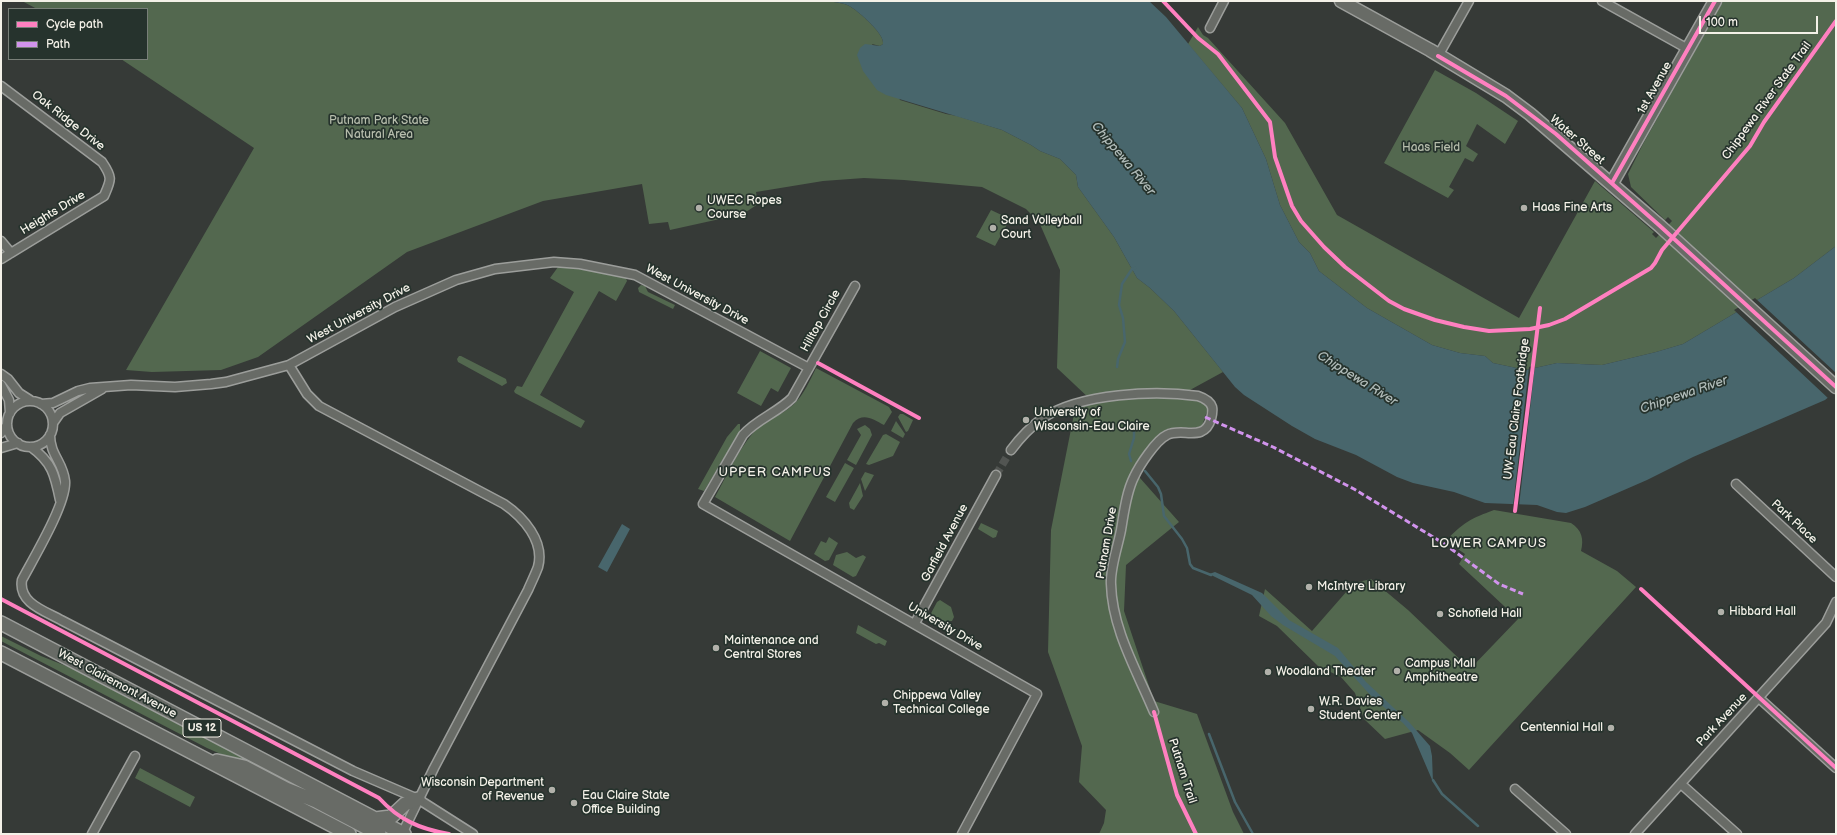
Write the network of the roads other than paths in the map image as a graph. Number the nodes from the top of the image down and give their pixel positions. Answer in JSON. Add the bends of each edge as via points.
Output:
{"nodes":[{"id":1,"x":1224,"y":1,"type":"edge"},
{"id":2,"x":1341,"y":1,"type":"edge"},
{"id":3,"x":1469,"y":1,"type":"edge"},
{"id":4,"x":1602,"y":1,"type":"edge"},
{"id":5,"x":1715,"y":1,"type":"edge"},
{"id":6,"x":1210,"y":28,"type":"dead end"},
{"id":7,"x":1688,"y":49,"type":"junction"},
{"id":8,"x":1438,"y":56,"type":"junction"},
{"id":9,"x":1,"y":86,"type":"edge"},
{"id":10,"x":110,"y":182,"type":"joint"},
{"id":11,"x":1612,"y":183,"type":"junction"},
{"id":12,"x":1,"y":240,"type":"edge"},
{"id":13,"x":11,"y":253,"type":"junction"},
{"id":14,"x":1,"y":259,"type":"edge"},
{"id":15,"x":855,"y":286,"type":"dead end"},
{"id":16,"x":289,"y":366,"type":"junction"},
{"id":17,"x":809,"y":368,"type":"junction"},
{"id":18,"x":1,"y":374,"type":"edge"},
{"id":19,"x":1,"y":385,"type":"edge"},
{"id":20,"x":1836,"y":387,"type":"edge"},
{"id":21,"x":104,"y":388,"type":"junction"},
{"id":22,"x":30,"y":400,"type":"junction"},
{"id":23,"x":41,"y":404,"type":"junction"},
{"id":24,"x":10,"y":412,"type":"junction"},
{"id":25,"x":53,"y":423,"type":"junction"},
{"id":26,"x":7,"y":425,"type":"junction"},
{"id":27,"x":1,"y":433,"type":"edge"},
{"id":28,"x":50,"y":435,"type":"junction"},
{"id":29,"x":18,"y":443,"type":"junction"},
{"id":30,"x":31,"y":447,"type":"junction"},
{"id":31,"x":1,"y":448,"type":"edge"},
{"id":32,"x":1011,"y":450,"type":"tunnel mouth"},
{"id":33,"x":996,"y":475,"type":"tunnel mouth"},
{"id":34,"x":1736,"y":484,"type":"dead end"},
{"id":35,"x":60,"y":500,"type":"junction"},
{"id":36,"x":1836,"y":577,"type":"edge"},
{"id":37,"x":1836,"y":602,"type":"edge"},
{"id":38,"x":1836,"y":617,"type":"edge"},
{"id":39,"x":1,"y":622,"type":"edge"},
{"id":40,"x":915,"y":623,"type":"junction"},
{"id":41,"x":1826,"y":623,"type":"junction"},
{"id":42,"x":1,"y":633,"type":"edge"},
{"id":43,"x":1,"y":652,"type":"edge"},
{"id":44,"x":76,"y":663,"type":"junction"},
{"id":45,"x":1759,"y":698,"type":"junction"},
{"id":46,"x":1154,"y":712,"type":"dead end"},
{"id":47,"x":135,"y":756,"type":"dead end"},
{"id":48,"x":200,"y":757,"type":"junction"},
{"id":49,"x":1836,"y":768,"type":"edge"},
{"id":50,"x":1681,"y":784,"type":"junction"},
{"id":51,"x":1515,"y":789,"type":"dead end"},
{"id":52,"x":418,"y":800,"type":"junction"},
{"id":53,"x":375,"y":819,"type":"junction"},
{"id":54,"x":92,"y":834,"type":"edge"},
{"id":55,"x":349,"y":834,"type":"edge"},
{"id":56,"x":379,"y":834,"type":"edge"},
{"id":57,"x":402,"y":834,"type":"edge"},
{"id":58,"x":473,"y":834,"type":"edge"},
{"id":59,"x":962,"y":834,"type":"edge"},
{"id":60,"x":1566,"y":834,"type":"edge"},
{"id":61,"x":1635,"y":834,"type":"edge"},
{"id":62,"x":1736,"y":834,"type":"edge"}],
"edges":[{"from":1,"to":6,"type":"street"},
{"from":2,"to":8,"type":"main road","name":"Water Street"},
{"from":3,"to":8,"type":"street"},
{"from":4,"to":7,"type":"street"},
{"from":5,"to":7,"type":"main road","name":"1st Avenue"},
{"from":7,"to":11,"type":"main road","name":"1st Avenue"},
{"from":8,"to":11,"type":"main road","name":"Water Street","via":[[1506,96],[1556,134]]},
{"from":9,"to":10,"type":"street","name":"Oak Ridge Drive","via":[[102,162],[111,175]]},
{"from":10,"to":13,"type":"street","name":"Heights Drive","via":[[104,196]]},
{"from":11,"to":20,"type":"main road","name":"Water Street"},
{"from":12,"to":13,"type":"street"},
{"from":13,"to":14,"type":"street","name":"Heights Drive"},
{"from":15,"to":17,"type":"street","name":"Hilltop Circle"},
{"from":16,"to":17,"type":"street","name":"West University Drive","via":[[395,307],[456,280],[495,269],[554,262],[580,264],[635,275]]},
{"from":16,"to":21,"type":"street","name":"West University Drive","via":[[211,384]]},
{"from":16,"to":52,"type":"street","via":[[307,394],[319,406],[518,513],[538,546],[538,566],[528,590]]},
{"from":17,"to":40,"type":"street","name":"University Drive","via":[[792,398],[750,428],[743,436],[703,504]]},
{"from":18,"to":22,"type":"street","via":[[18,393]]},
{"from":19,"to":24,"type":"street","via":[[9,400]]},
{"from":21,"to":23,"type":"street","name":"West University Drive","via":[[78,391],[53,403]]},
{"from":21,"to":25,"type":"street","name":"West University Drive","via":[[60,412]]},
{"from":22,"to":23,"type":"street"},
{"from":22,"to":24,"type":"street","via":[[22,402]]},
{"from":23,"to":25,"type":"street","via":[[47,409]]},
{"from":24,"to":26,"type":"street"},
{"from":25,"to":28,"type":"street"},
{"from":26,"to":27,"type":"street"},
{"from":26,"to":29,"type":"street","via":[[13,439]]},
{"from":28,"to":30,"type":"street"},
{"from":28,"to":35,"type":"street","via":[[50,448],[64,476],[65,489]]},
{"from":29,"to":30,"type":"street"},
{"from":29,"to":31,"type":"street"},
{"from":30,"to":35,"type":"street","via":[[50,465]]},
{"from":32,"to":46,"type":"street","name":"Putnam Drive","via":[[1027,431],[1043,418],[1076,404],[1141,393],[1168,393],[1203,397],[1211,405],[1211,420],[1204,431],[1171,433],[1156,444],[1134,477],[1123,517],[1111,583],[1116,622]]},
{"from":33,"to":40,"type":"street","name":"Garfield Avenue"},
{"from":34,"to":36,"type":"street","name":"Park Place"},
{"from":35,"to":52,"type":"street","via":[[51,524],[22,580],[22,592],[31,603],[353,771]]},
{"from":37,"to":41,"type":"street","name":"Park Avenue"},
{"from":38,"to":41,"type":"street","name":"Park Avenue"},
{"from":39,"to":44,"type":"main road","name":"West Clairemont Avenue","number":"US 12"},
{"from":40,"to":59,"type":"street","name":"University Drive","via":[[1037,694]]},
{"from":41,"to":45,"type":"street","name":"Park Avenue"},
{"from":42,"to":44,"type":"main road","via":[[39,651]]},
{"from":43,"to":48,"type":"main road","number":"US 12"},
{"from":44,"to":53,"type":"main road","name":"West Clairemont Avenue","number":"US 12"},
{"from":45,"to":49,"type":"street"},
{"from":45,"to":50,"type":"street","name":"Park Avenue"},
{"from":47,"to":54,"type":"street"},
{"from":48,"to":55,"type":"main road","number":"US 12"},
{"from":48,"to":56,"type":"main road","via":[[244,767]]},
{"from":50,"to":61,"type":"street","name":"Park Avenue"},
{"from":50,"to":62,"type":"street"},
{"from":51,"to":60,"type":"street"},
{"from":52,"to":53,"type":"main road","via":[[405,804],[390,817]]},
{"from":52,"to":57,"type":"street"},
{"from":52,"to":58,"type":"street"},
{"from":53,"to":57,"type":"main road","name":"West Clairemont Avenue","number":"US 12"}]}
